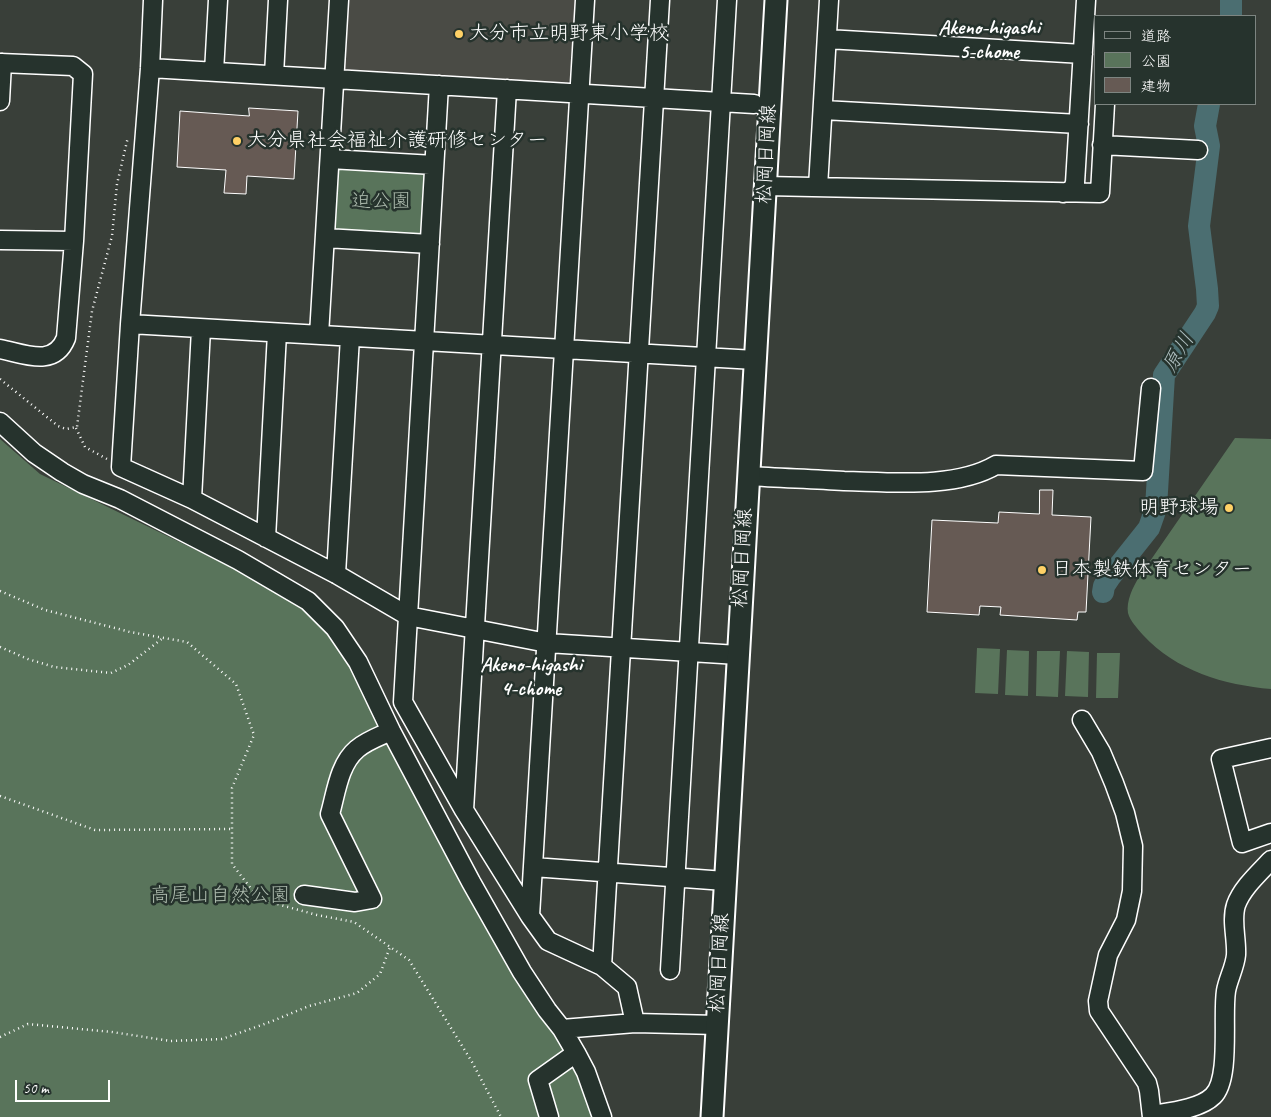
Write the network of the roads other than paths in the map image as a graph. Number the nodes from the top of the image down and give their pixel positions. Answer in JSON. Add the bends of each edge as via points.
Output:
{"nodes":[{"id":1,"x":153,"y":0,"type":"edge"},
{"id":2,"x":218,"y":0,"type":"edge"},
{"id":3,"x":278,"y":0,"type":"edge"},
{"id":4,"x":340,"y":0,"type":"edge"},
{"id":5,"x":585,"y":0,"type":"edge"},
{"id":6,"x":660,"y":0,"type":"edge"},
{"id":7,"x":727,"y":0,"type":"edge"},
{"id":8,"x":776,"y":0,"type":"edge"},
{"id":9,"x":829,"y":0,"type":"edge"},
{"id":10,"x":1086,"y":0,"type":"edge"},
{"id":11,"x":827,"y":39,"type":"junction"},
{"id":12,"x":1083,"y":54,"type":"junction"},
{"id":13,"x":1,"y":63,"type":"edge"},
{"id":14,"x":150,"y":68,"type":"junction"},
{"id":15,"x":214,"y":72,"type":"junction"},
{"id":16,"x":274,"y":75,"type":"junction"},
{"id":17,"x":335,"y":79,"type":"junction"},
{"id":18,"x":439,"y":85,"type":"junction"},
{"id":19,"x":507,"y":89,"type":"junction"},
{"id":20,"x":580,"y":94,"type":"junction"},
{"id":21,"x":654,"y":98,"type":"junction"},
{"id":22,"x":0,"y":101,"type":"edge"},
{"id":23,"x":721,"y":102,"type":"junction"},
{"id":24,"x":754,"y":104,"type":"dead end"},
{"id":25,"x":1105,"y":105,"type":"edge"},
{"id":26,"x":823,"y":110,"type":"junction"},
{"id":27,"x":1078,"y":124,"type":"junction"},
{"id":28,"x":1102,"y":145,"type":"junction"},
{"id":29,"x":1198,"y":150,"type":"dead end"},
{"id":30,"x":330,"y":159,"type":"junction"},
{"id":31,"x":434,"y":165,"type":"junction"},
{"id":32,"x":765,"y":186,"type":"junction"},
{"id":33,"x":818,"y":187,"type":"junction"},
{"id":34,"x":1063,"y":193,"type":"junction"},
{"id":35,"x":325,"y":238,"type":"junction"},
{"id":36,"x":0,"y":240,"type":"edge"},
{"id":37,"x":74,"y":241,"type":"junction"},
{"id":38,"x":430,"y":244,"type":"junction"},
{"id":39,"x":130,"y":324,"type":"junction"},
{"id":40,"x":201,"y":328,"type":"junction"},
{"id":41,"x":277,"y":333,"type":"junction"},
{"id":42,"x":320,"y":335,"type":"junction"},
{"id":43,"x":350,"y":337,"type":"junction"},
{"id":44,"x":424,"y":341,"type":"junction"},
{"id":45,"x":492,"y":345,"type":"junction"},
{"id":46,"x":0,"y":349,"type":"edge"},
{"id":47,"x":564,"y":349,"type":"junction"},
{"id":48,"x":639,"y":354,"type":"junction"},
{"id":49,"x":706,"y":358,"type":"junction"},
{"id":50,"x":755,"y":360,"type":"junction"},
{"id":51,"x":1151,"y":388,"type":"dead end"},
{"id":52,"x":0,"y":422,"type":"edge"},
{"id":53,"x":748,"y":476,"type":"junction"},
{"id":54,"x":192,"y":499,"type":"junction"},
{"id":55,"x":266,"y":538,"type":"junction"},
{"id":56,"x":336,"y":574,"type":"junction"},
{"id":57,"x":408,"y":616,"type":"junction"},
{"id":58,"x":475,"y":630,"type":"junction"},
{"id":59,"x":547,"y":643,"type":"junction"},
{"id":60,"x":621,"y":648,"type":"junction"},
{"id":61,"x":688,"y":652,"type":"junction"},
{"id":62,"x":738,"y":655,"type":"junction"},
{"id":63,"x":1082,"y":720,"type":"dead end"},
{"id":64,"x":391,"y":730,"type":"junction"},
{"id":65,"x":1271,"y":748,"type":"edge"},
{"id":66,"x":464,"y":810,"type":"junction"},
{"id":67,"x":1271,"y":833,"type":"edge"},
{"id":68,"x":1271,"y":860,"type":"edge"},
{"id":69,"x":533,"y":867,"type":"junction"},
{"id":70,"x":608,"y":873,"type":"junction"},
{"id":71,"x":675,"y":878,"type":"junction"},
{"id":72,"x":725,"y":881,"type":"junction"},
{"id":73,"x":304,"y":895,"type":"dead end"},
{"id":74,"x":530,"y":916,"type":"junction"},
{"id":75,"x":602,"y":966,"type":"junction"},
{"id":76,"x":670,"y":970,"type":"dead end"},
{"id":77,"x":635,"y":1023,"type":"junction"},
{"id":78,"x":717,"y":1025,"type":"junction"},
{"id":79,"x":562,"y":1029,"type":"junction"},
{"id":80,"x":576,"y":1053,"type":"junction"},
{"id":81,"x":1152,"y":1116,"type":"edge"},
{"id":82,"x":549,"y":1117,"type":"edge"},
{"id":83,"x":602,"y":1117,"type":"edge"},
{"id":84,"x":712,"y":1117,"type":"edge"}],
"edges":[{"from":1,"to":14,"type":"street"},
{"from":2,"to":15,"type":"street"},
{"from":3,"to":16,"type":"street"},
{"from":4,"to":17,"type":"street"},
{"from":5,"to":20,"type":"street"},
{"from":6,"to":21,"type":"street"},
{"from":7,"to":23,"type":"street"},
{"from":8,"to":32,"type":"main road","name":"松岡日岡線"},
{"from":9,"to":11,"type":"street"},
{"from":10,"to":12,"type":"street"},
{"from":11,"to":12,"type":"street"},
{"from":11,"to":26,"type":"street"},
{"from":12,"to":27,"type":"street"},
{"from":13,"to":22,"type":"street"},
{"from":13,"to":37,"type":"street","via":[[72,66],[83,74]]},
{"from":14,"to":15,"type":"street"},
{"from":14,"to":39,"type":"street"},
{"from":15,"to":16,"type":"street"},
{"from":16,"to":17,"type":"street"},
{"from":17,"to":18,"type":"street"},
{"from":17,"to":30,"type":"street"},
{"from":18,"to":19,"type":"street"},
{"from":18,"to":31,"type":"street"},
{"from":19,"to":20,"type":"street"},
{"from":19,"to":45,"type":"street"},
{"from":20,"to":21,"type":"street"},
{"from":20,"to":47,"type":"street"},
{"from":21,"to":23,"type":"street"},
{"from":21,"to":48,"type":"street"},
{"from":23,"to":24,"type":"street"},
{"from":23,"to":49,"type":"street"},
{"from":25,"to":28,"type":"street"},
{"from":26,"to":27,"type":"street"},
{"from":26,"to":33,"type":"street"},
{"from":27,"to":34,"type":"street","via":[[1075,183],[1072,190]]},
{"from":28,"to":29,"type":"street"},
{"from":28,"to":34,"type":"street","via":[[1100,193]]},
{"from":30,"to":31,"type":"street"},
{"from":30,"to":35,"type":"street"},
{"from":31,"to":38,"type":"street"},
{"from":32,"to":33,"type":"street"},
{"from":32,"to":50,"type":"main road","name":"松岡日岡線"},
{"from":33,"to":34,"type":"street"},
{"from":35,"to":38,"type":"street"},
{"from":35,"to":42,"type":"street"},
{"from":36,"to":37,"type":"street"},
{"from":37,"to":46,"type":"street","via":[[66,338],[60,349],[42,356]]},
{"from":38,"to":44,"type":"street"},
{"from":39,"to":40,"type":"street"},
{"from":39,"to":54,"type":"street","via":[[121,467]]},
{"from":40,"to":41,"type":"street"},
{"from":40,"to":54,"type":"street"},
{"from":41,"to":42,"type":"street"},
{"from":41,"to":55,"type":"street"},
{"from":42,"to":43,"type":"street"},
{"from":43,"to":44,"type":"street"},
{"from":43,"to":56,"type":"street"},
{"from":44,"to":45,"type":"street"},
{"from":44,"to":57,"type":"street"},
{"from":45,"to":47,"type":"street"},
{"from":45,"to":58,"type":"street"},
{"from":47,"to":48,"type":"street"},
{"from":47,"to":59,"type":"street"},
{"from":48,"to":49,"type":"street"},
{"from":48,"to":60,"type":"street"},
{"from":49,"to":50,"type":"street"},
{"from":49,"to":61,"type":"street"},
{"from":50,"to":53,"type":"main road","name":"松岡日岡線"},
{"from":51,"to":53,"type":"street","via":[[1143,471],[996,465],[983,472],[954,479],[913,482]]},
{"from":52,"to":64,"type":"street","via":[[62,472],[238,560],[308,601],[335,628],[358,662]]},
{"from":53,"to":62,"type":"main road","name":"松岡日岡線"},
{"from":54,"to":55,"type":"street"},
{"from":55,"to":56,"type":"street"},
{"from":56,"to":57,"type":"street"},
{"from":57,"to":58,"type":"street"},
{"from":57,"to":66,"type":"street","via":[[403,702]]},
{"from":58,"to":59,"type":"street"},
{"from":58,"to":66,"type":"street"},
{"from":59,"to":60,"type":"street"},
{"from":59,"to":69,"type":"street"},
{"from":60,"to":61,"type":"street"},
{"from":60,"to":70,"type":"street"},
{"from":61,"to":62,"type":"street"},
{"from":61,"to":71,"type":"street"},
{"from":62,"to":72,"type":"main road","name":"松岡日岡線"},
{"from":63,"to":81,"type":"street","via":[[1114,783],[1133,846],[1132,891],[1126,920],[1108,954],[1098,1002],[1100,1011],[1147,1082]]},
{"from":64,"to":73,"type":"street","via":[[351,755],[344,766],[330,814],[372,899],[355,902]]},
{"from":64,"to":79,"type":"street","via":[[522,972]]},
{"from":65,"to":67,"type":"street","via":[[1221,759],[1242,842]]},
{"from":66,"to":74,"type":"street"},
{"from":68,"to":81,"type":"street","via":[[1236,904],[1236,956],[1226,990],[1224,1061],[1215,1095],[1189,1108]]},
{"from":69,"to":70,"type":"street"},
{"from":69,"to":74,"type":"street"},
{"from":70,"to":71,"type":"street"},
{"from":70,"to":75,"type":"street"},
{"from":71,"to":72,"type":"street"},
{"from":71,"to":76,"type":"street"},
{"from":72,"to":78,"type":"main road","name":"松岡日岡線"},
{"from":74,"to":75,"type":"street","via":[[548,941]]},
{"from":75,"to":77,"type":"street","via":[[627,986]]},
{"from":77,"to":78,"type":"street"},
{"from":77,"to":79,"type":"street"},
{"from":78,"to":84,"type":"main road","name":"松岡日岡線"},
{"from":79,"to":80,"type":"street"},
{"from":80,"to":82,"type":"street","via":[[538,1080]]},
{"from":80,"to":83,"type":"street"}]}
